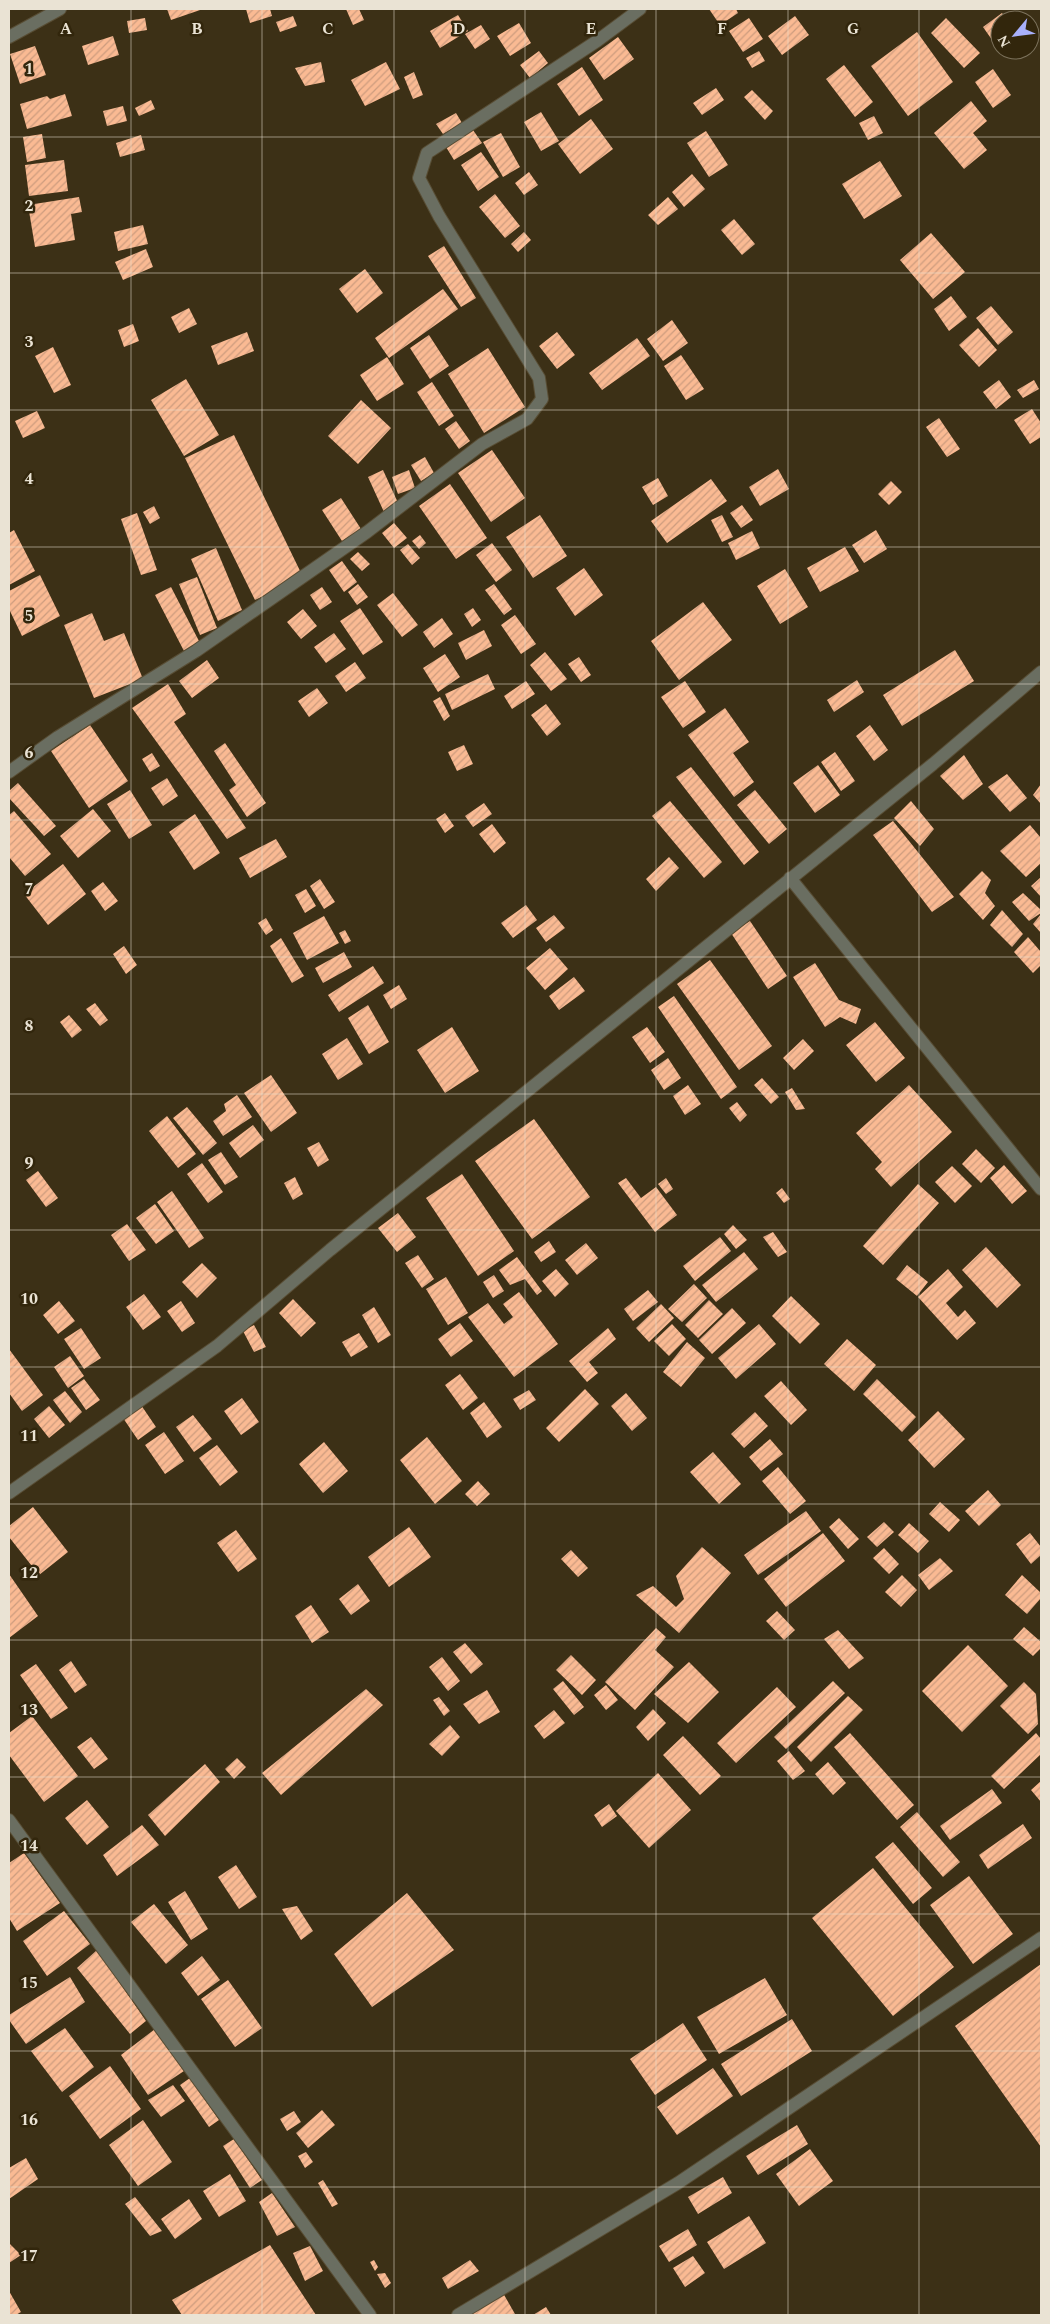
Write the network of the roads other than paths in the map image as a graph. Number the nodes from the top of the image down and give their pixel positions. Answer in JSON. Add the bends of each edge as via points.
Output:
{"nodes":[{"id":1,"x":60,"y":9,"type":"edge"},
{"id":2,"x":640,"y":9,"type":"edge"},
{"id":3,"x":9,"y":37,"type":"edge"},
{"id":4,"x":1041,"y":672,"type":"edge"},
{"id":5,"x":9,"y":772,"type":"edge"},
{"id":6,"x":790,"y":878,"type":"junction"},
{"id":7,"x":1041,"y":1189,"type":"edge"},
{"id":8,"x":9,"y":1493,"type":"edge"},
{"id":9,"x":9,"y":1820,"type":"edge"},
{"id":10,"x":1041,"y":1938,"type":"edge"},
{"id":11,"x":370,"y":2315,"type":"edge"},
{"id":12,"x":458,"y":2315,"type":"edge"}],
"edges":[{"from":1,"to":3,"type":"street"},
{"from":2,"to":5,"type":"street","via":[[597,41],[426,153],[419,178],[539,378],[542,399],[528,419],[482,444],[367,532],[196,651],[58,737]]},
{"from":4,"to":6,"type":"street","via":[[933,764]]},
{"from":6,"to":7,"type":"street"},
{"from":6,"to":8,"type":"street","via":[[337,1244],[217,1346]]},
{"from":9,"to":11,"type":"street"},
{"from":10,"to":12,"type":"street","via":[[678,2183]]}]}
